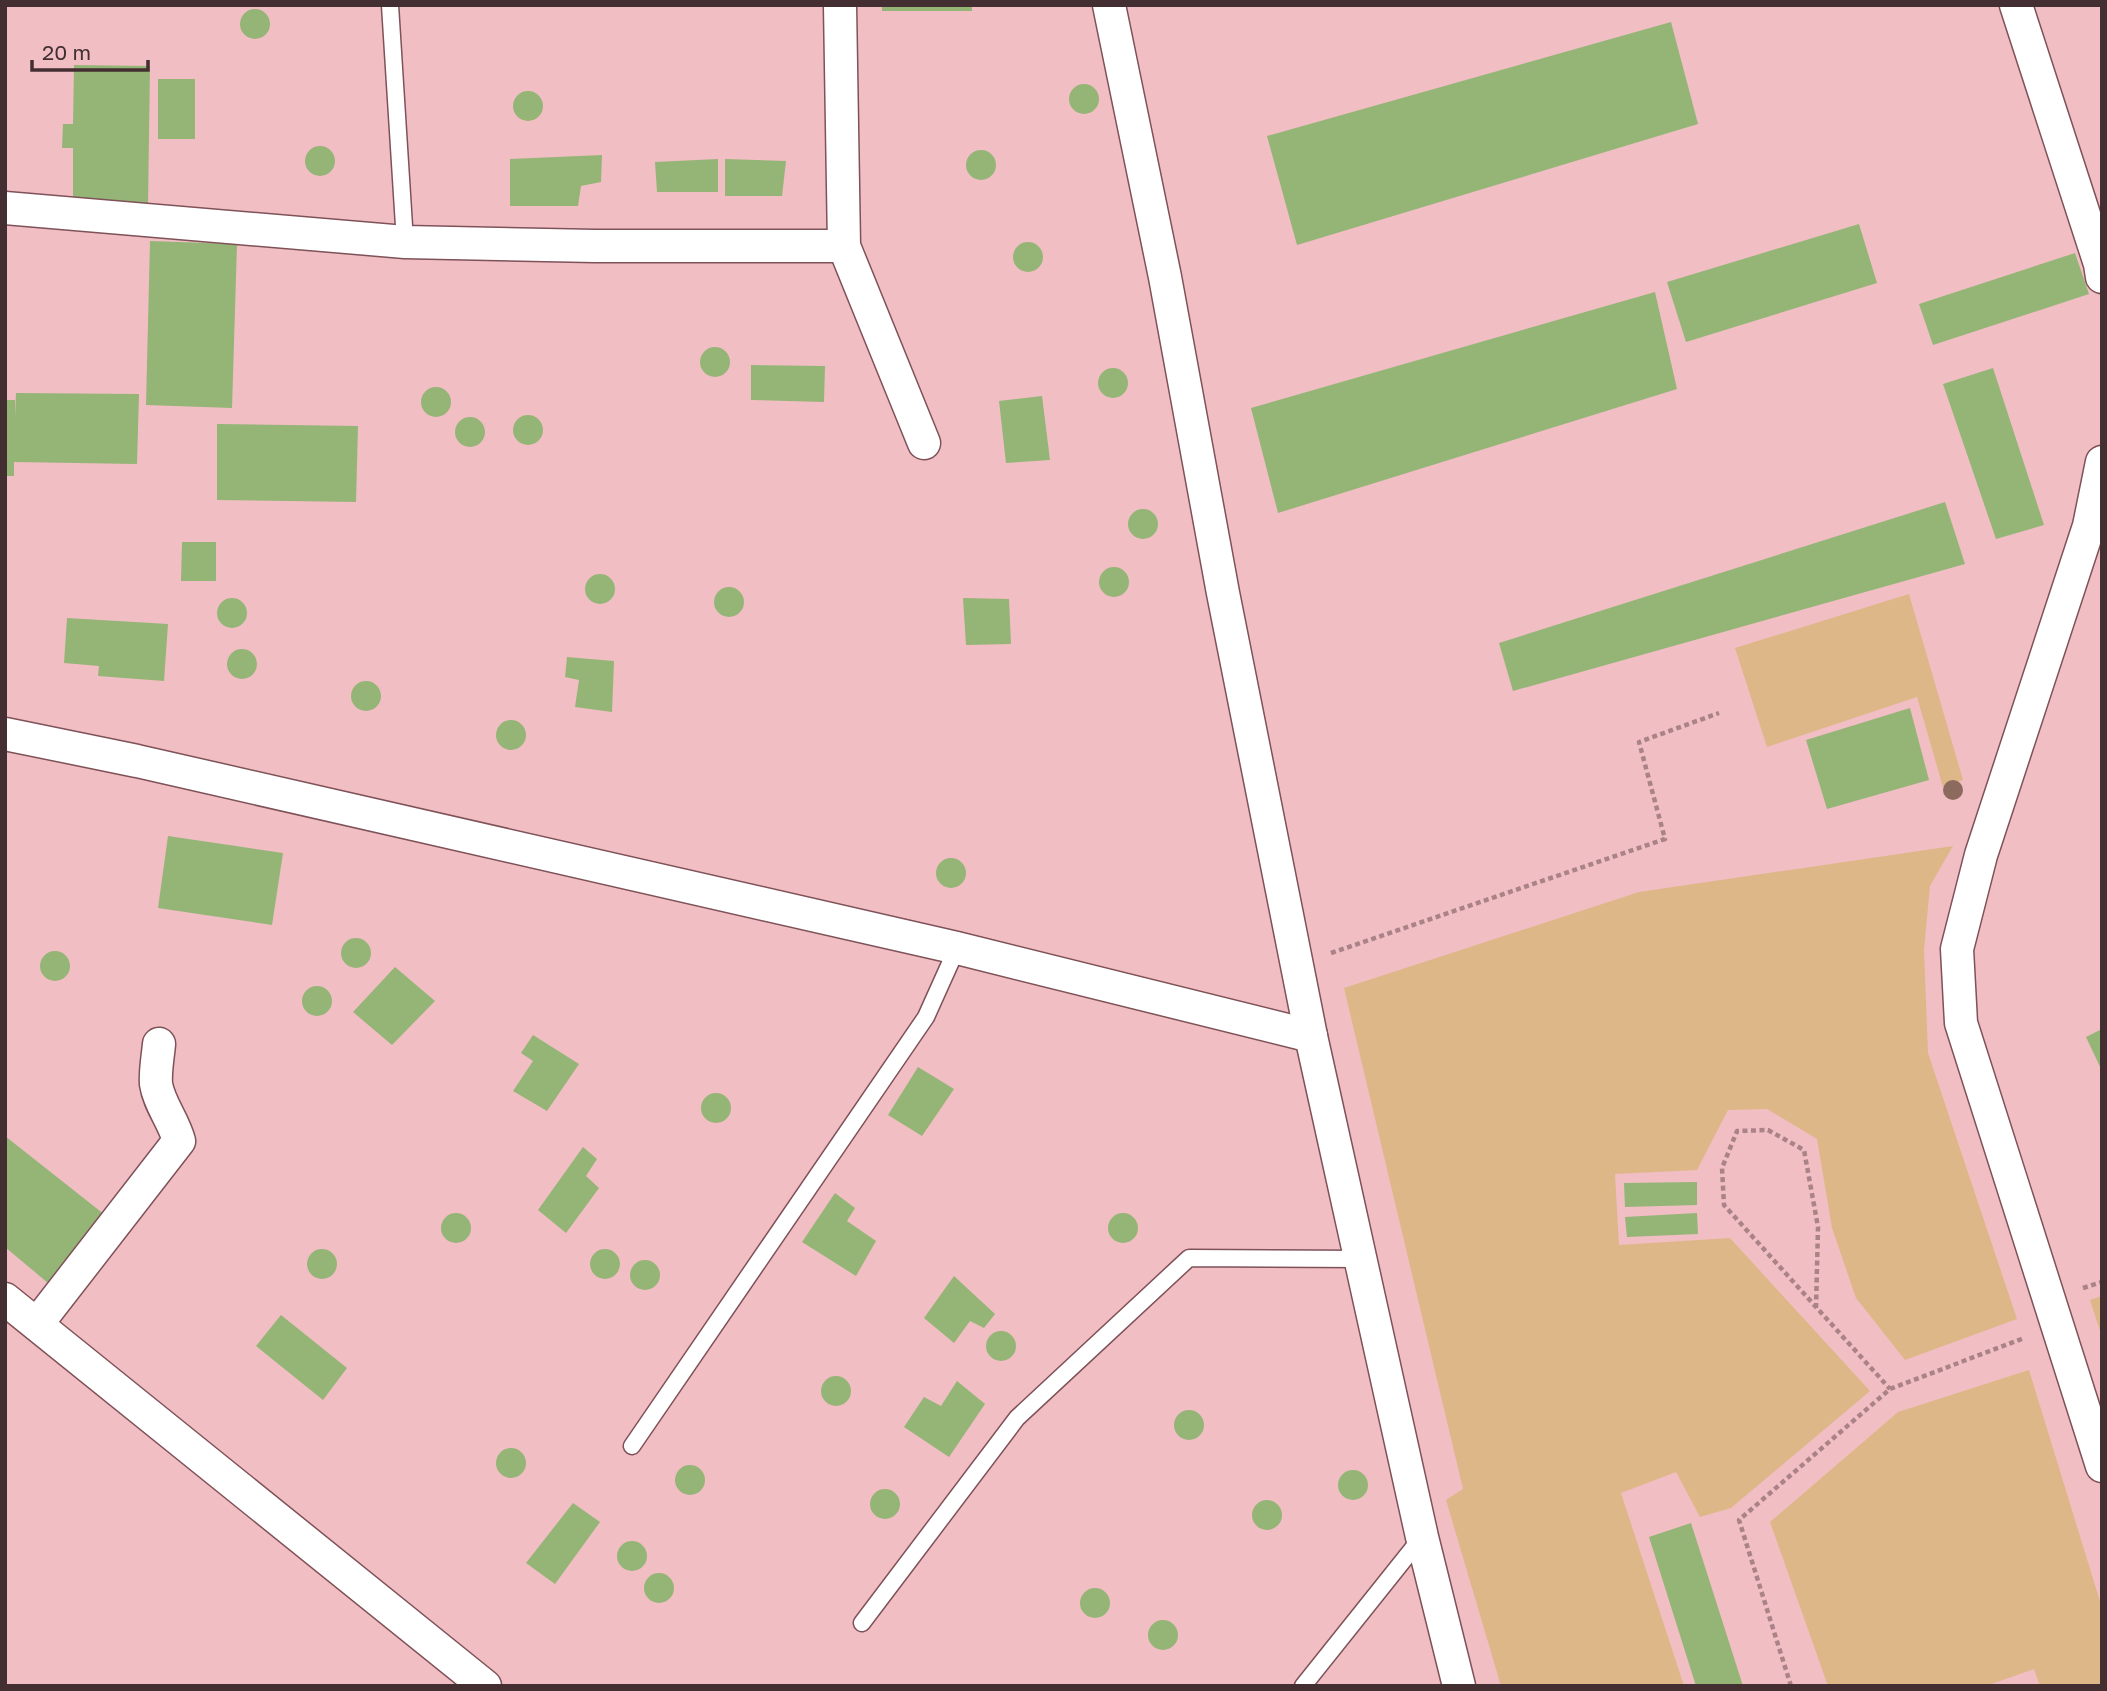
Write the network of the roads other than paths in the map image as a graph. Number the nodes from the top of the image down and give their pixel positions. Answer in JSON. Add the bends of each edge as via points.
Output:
{"nodes":[{"id":1,"x":390,"y":5,"type":"edge"},
{"id":2,"x":840,"y":5,"type":"edge"},
{"id":3,"x":1109,"y":5,"type":"edge"},
{"id":4,"x":2016,"y":5,"type":"edge"},
{"id":5,"x":5,"y":208,"type":"edge"},
{"id":6,"x":405,"y":242,"type":"junction"},
{"id":7,"x":844,"y":246,"type":"junction"},
{"id":8,"x":2102,"y":277,"type":"edge"},
{"id":9,"x":924,"y":443,"type":"dead end"},
{"id":10,"x":2102,"y":462,"type":"edge"},
{"id":11,"x":5,"y":734,"type":"edge"},
{"id":12,"x":957,"y":948,"type":"junction"},
{"id":13,"x":1311,"y":1036,"type":"junction"},
{"id":14,"x":159,"y":1044,"type":"dead end"},
{"id":15,"x":1361,"y":1259,"type":"junction"},
{"id":16,"x":5,"y":1299,"type":"edge"},
{"id":17,"x":37,"y":1324,"type":"junction"},
{"id":18,"x":632,"y":1446,"type":"dead end"},
{"id":19,"x":2102,"y":1466,"type":"edge"},
{"id":20,"x":1422,"y":1537,"type":"junction"},
{"id":21,"x":862,"y":1623,"type":"dead end"},
{"id":22,"x":485,"y":1686,"type":"edge"},
{"id":23,"x":1303,"y":1686,"type":"edge"},
{"id":24,"x":1459,"y":1686,"type":"edge"}],
"edges":[{"from":1,"to":6,"type":"lane"},
{"from":2,"to":7,"type":"street"},
{"from":3,"to":13,"type":"street"},
{"from":4,"to":8,"type":"street"},
{"from":5,"to":6,"type":"street"},
{"from":6,"to":7,"type":"street"},
{"from":7,"to":9,"type":"street"},
{"from":10,"to":19,"type":"street","via":[[2090,526],[1981,855],[1957,949],[1961,1023]]},
{"from":11,"to":12,"type":"street"},
{"from":12,"to":13,"type":"street"},
{"from":12,"to":18,"type":"lane","via":[[926,1017]]},
{"from":13,"to":15,"type":"street"},
{"from":14,"to":17,"type":"street","via":[[156,1083],[179,1141]]},
{"from":15,"to":20,"type":"street"},
{"from":15,"to":21,"type":"lane","via":[[1189,1258],[1017,1418]]},
{"from":16,"to":17,"type":"street"},
{"from":17,"to":22,"type":"street"},
{"from":20,"to":23,"type":"lane"},
{"from":20,"to":24,"type":"street"}]}
